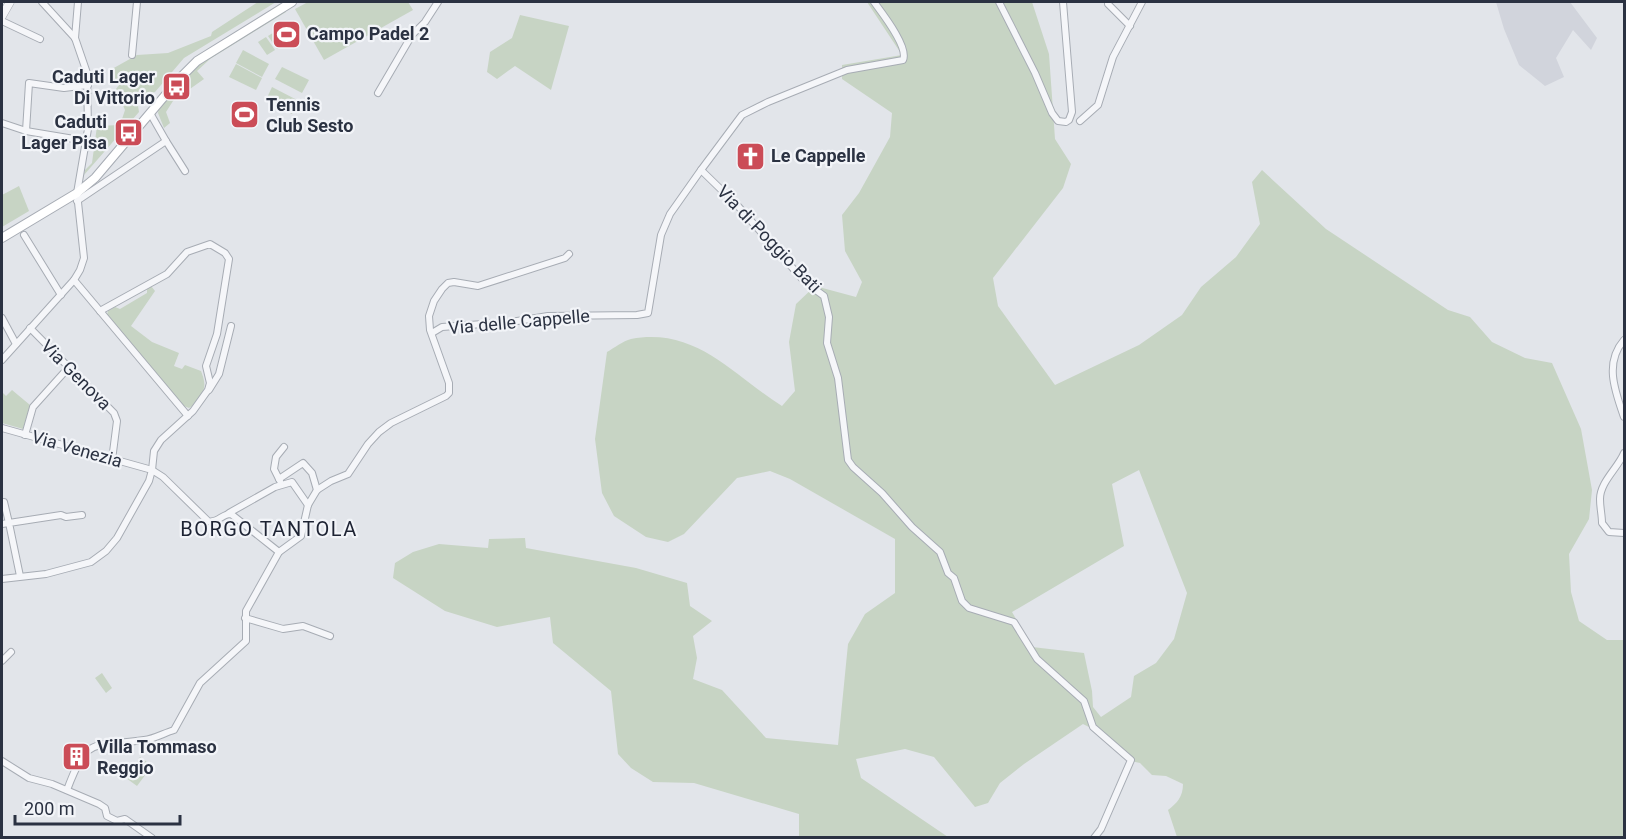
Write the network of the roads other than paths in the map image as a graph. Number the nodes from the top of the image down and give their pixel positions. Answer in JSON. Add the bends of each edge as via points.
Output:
{"nodes":[{"id":1,"x":10,"y":2,"type":"edge"},
{"id":2,"x":42,"y":2,"type":"edge"},
{"id":3,"x":78,"y":2,"type":"edge"},
{"id":4,"x":137,"y":2,"type":"edge"},
{"id":5,"x":292,"y":2,"type":"edge"},
{"id":6,"x":438,"y":2,"type":"edge"},
{"id":7,"x":874,"y":2,"type":"edge"},
{"id":8,"x":999,"y":2,"type":"edge"},
{"id":9,"x":1063,"y":2,"type":"edge"},
{"id":10,"x":1108,"y":2,"type":"edge"},
{"id":11,"x":1142,"y":2,"type":"edge"},
{"id":12,"x":2,"y":15,"type":"edge"},
{"id":13,"x":2,"y":21,"type":"edge"},
{"id":14,"x":1130,"y":26,"type":"junction"},
{"id":15,"x":75,"y":38,"type":"junction"},
{"id":16,"x":40,"y":39,"type":"dead end"},
{"id":17,"x":132,"y":55,"type":"dead end"},
{"id":18,"x":88,"y":85,"type":"junction"},
{"id":19,"x":378,"y":93,"type":"dead end"},
{"id":20,"x":150,"y":113,"type":"junction"},
{"id":21,"x":1080,"y":121,"type":"dead end"},
{"id":22,"x":2,"y":123,"type":"edge"},
{"id":23,"x":26,"y":131,"type":"junction"},
{"id":24,"x":86,"y":141,"type":"junction"},
{"id":25,"x":166,"y":141,"type":"junction"},
{"id":26,"x":701,"y":170,"type":"junction"},
{"id":27,"x":185,"y":171,"type":"dead end"},
{"id":28,"x":77,"y":197,"type":"junction"},
{"id":29,"x":24,"y":235,"type":"dead end"},
{"id":30,"x":2,"y":238,"type":"edge"},
{"id":31,"x":569,"y":254,"type":"dead end"},
{"id":32,"x":74,"y":280,"type":"junction"},
{"id":33,"x":61,"y":295,"type":"junction"},
{"id":34,"x":100,"y":311,"type":"junction"},
{"id":35,"x":2,"y":318,"type":"edge"},
{"id":36,"x":231,"y":326,"type":"dead end"},
{"id":37,"x":30,"y":328,"type":"junction"},
{"id":38,"x":432,"y":333,"type":"junction"},
{"id":39,"x":1624,"y":340,"type":"edge"},
{"id":40,"x":16,"y":344,"type":"junction"},
{"id":41,"x":2,"y":360,"type":"edge"},
{"id":42,"x":69,"y":367,"type":"junction"},
{"id":43,"x":208,"y":390,"type":"junction"},
{"id":44,"x":188,"y":416,"type":"junction"},
{"id":45,"x":1624,"y":417,"type":"edge"},
{"id":46,"x":2,"y":428,"type":"edge"},
{"id":47,"x":25,"y":435,"type":"junction"},
{"id":48,"x":284,"y":447,"type":"dead end"},
{"id":49,"x":1624,"y":453,"type":"edge"},
{"id":50,"x":112,"y":460,"type":"junction"},
{"id":51,"x":153,"y":470,"type":"junction"},
{"id":52,"x":281,"y":482,"type":"junction"},
{"id":53,"x":317,"y":490,"type":"junction"},
{"id":54,"x":2,"y":502,"type":"edge"},
{"id":55,"x":308,"y":505,"type":"junction"},
{"id":56,"x":229,"y":513,"type":"junction"},
{"id":57,"x":82,"y":515,"type":"dead end"},
{"id":58,"x":9,"y":523,"type":"junction"},
{"id":59,"x":2,"y":524,"type":"edge"},
{"id":60,"x":1624,"y":533,"type":"edge"},
{"id":61,"x":279,"y":552,"type":"junction"},
{"id":62,"x":20,"y":576,"type":"junction"},
{"id":63,"x":2,"y":579,"type":"edge"},
{"id":64,"x":245,"y":618,"type":"junction"},
{"id":65,"x":330,"y":636,"type":"dead end"},
{"id":66,"x":11,"y":652,"type":"dead end"},
{"id":67,"x":2,"y":660,"type":"edge"},
{"id":68,"x":2,"y":761,"type":"edge"},
{"id":69,"x":67,"y":790,"type":"junction"},
{"id":70,"x":152,"y":837,"type":"edge"},
{"id":71,"x":1094,"y":837,"type":"edge"}],
"edges":[{"from":1,"to":12,"type":"street"},
{"from":2,"to":15,"type":"street"},
{"from":3,"to":15,"type":"street"},
{"from":4,"to":17,"type":"street"},
{"from":5,"to":20,"type":"main road","via":[[197,61]]},
{"from":6,"to":19,"type":"street","via":[[412,35]]},
{"from":7,"to":26,"type":"street","name":"Via delle Cappelle","via":[[905,52],[903,60],[847,70],[742,116]]},
{"from":8,"to":9,"type":"street","via":[[1052,113],[1063,122],[1069,120],[1072,112]]},
{"from":10,"to":14,"type":"street"},
{"from":11,"to":14,"type":"street"},
{"from":13,"to":16,"type":"street"},
{"from":14,"to":21,"type":"street","via":[[1113,57],[1098,105]]},
{"from":15,"to":18,"type":"street"},
{"from":18,"to":23,"type":"street","via":[[64,88],[29,83]]},
{"from":18,"to":24,"type":"street"},
{"from":20,"to":25,"type":"street"},
{"from":20,"to":28,"type":"main road"},
{"from":22,"to":23,"type":"street"},
{"from":23,"to":24,"type":"street"},
{"from":24,"to":28,"type":"street"},
{"from":25,"to":27,"type":"street"},
{"from":25,"to":28,"type":"street"},
{"from":26,"to":38,"type":"street","name":"Via delle Cappelle","via":[[670,214],[661,235],[648,314],[548,316],[442,327]]},
{"from":26,"to":71,"type":"street","name":"Via di Poggio Bati","via":[[805,282],[824,296],[827,343],[838,378],[848,459],[853,467],[940,552],[962,601],[969,608],[1014,622],[1037,659],[1084,700],[1093,727],[1131,759]]},
{"from":28,"to":30,"type":"main road"},
{"from":28,"to":32,"type":"street","via":[[84,253]]},
{"from":29,"to":33,"type":"street"},
{"from":31,"to":38,"type":"street","name":"Via delle Cappelle","via":[[478,286],[448,283],[430,309]]},
{"from":32,"to":33,"type":"street"},
{"from":32,"to":34,"type":"street"},
{"from":33,"to":37,"type":"street"},
{"from":34,"to":43,"type":"street","via":[[167,274],[186,252],[210,244],[223,252],[230,262],[217,334],[206,366]]},
{"from":34,"to":44,"type":"street"},
{"from":35,"to":40,"type":"street"},
{"from":36,"to":43,"type":"street","via":[[219,374]]},
{"from":37,"to":40,"type":"street"},
{"from":37,"to":42,"type":"street","name":"Via Genova"},
{"from":38,"to":53,"type":"street","name":"Via delle Cappelle","via":[[448,383],[446,396],[378,432],[348,474]]},
{"from":39,"to":45,"type":"street","via":[[1613,358],[1612,376]]},
{"from":40,"to":41,"type":"street"},
{"from":42,"to":47,"type":"street","via":[[33,407]]},
{"from":42,"to":50,"type":"street","name":"Via Genova","via":[[114,413],[117,421]]},
{"from":43,"to":44,"type":"street"},
{"from":44,"to":51,"type":"street","via":[[153,451]]},
{"from":46,"to":47,"type":"street","name":"Via Venezia"},
{"from":47,"to":50,"type":"street","name":"Via Venezia"},
{"from":48,"to":52,"type":"street","via":[[276,457],[274,469]]},
{"from":49,"to":60,"type":"street","via":[[1600,499],[1602,523],[1609,532]]},
{"from":50,"to":51,"type":"street","name":"Via Venezia"},
{"from":51,"to":56,"type":"street","via":[[208,521]]},
{"from":51,"to":62,"type":"street","via":[[142,496],[106,551],[91,562]]},
{"from":52,"to":53,"type":"street","via":[[303,463],[312,472]]},
{"from":52,"to":55,"type":"street","via":[[292,482]]},
{"from":52,"to":56,"type":"street"},
{"from":53,"to":55,"type":"street"},
{"from":54,"to":58,"type":"street"},
{"from":55,"to":61,"type":"street","via":[[301,536]]},
{"from":56,"to":61,"type":"street"},
{"from":57,"to":58,"type":"street"},
{"from":58,"to":59,"type":"street"},
{"from":58,"to":62,"type":"street"},
{"from":61,"to":64,"type":"street"},
{"from":62,"to":63,"type":"street"},
{"from":64,"to":65,"type":"street","via":[[283,629],[303,626]]},
{"from":64,"to":69,"type":"street","via":[[246,641],[200,683],[174,730],[151,739],[92,747],[77,764]]},
{"from":66,"to":67,"type":"street"},
{"from":68,"to":69,"type":"street","via":[[29,778]]},
{"from":69,"to":70,"type":"street","via":[[99,804],[112,819],[125,819]]}]}
